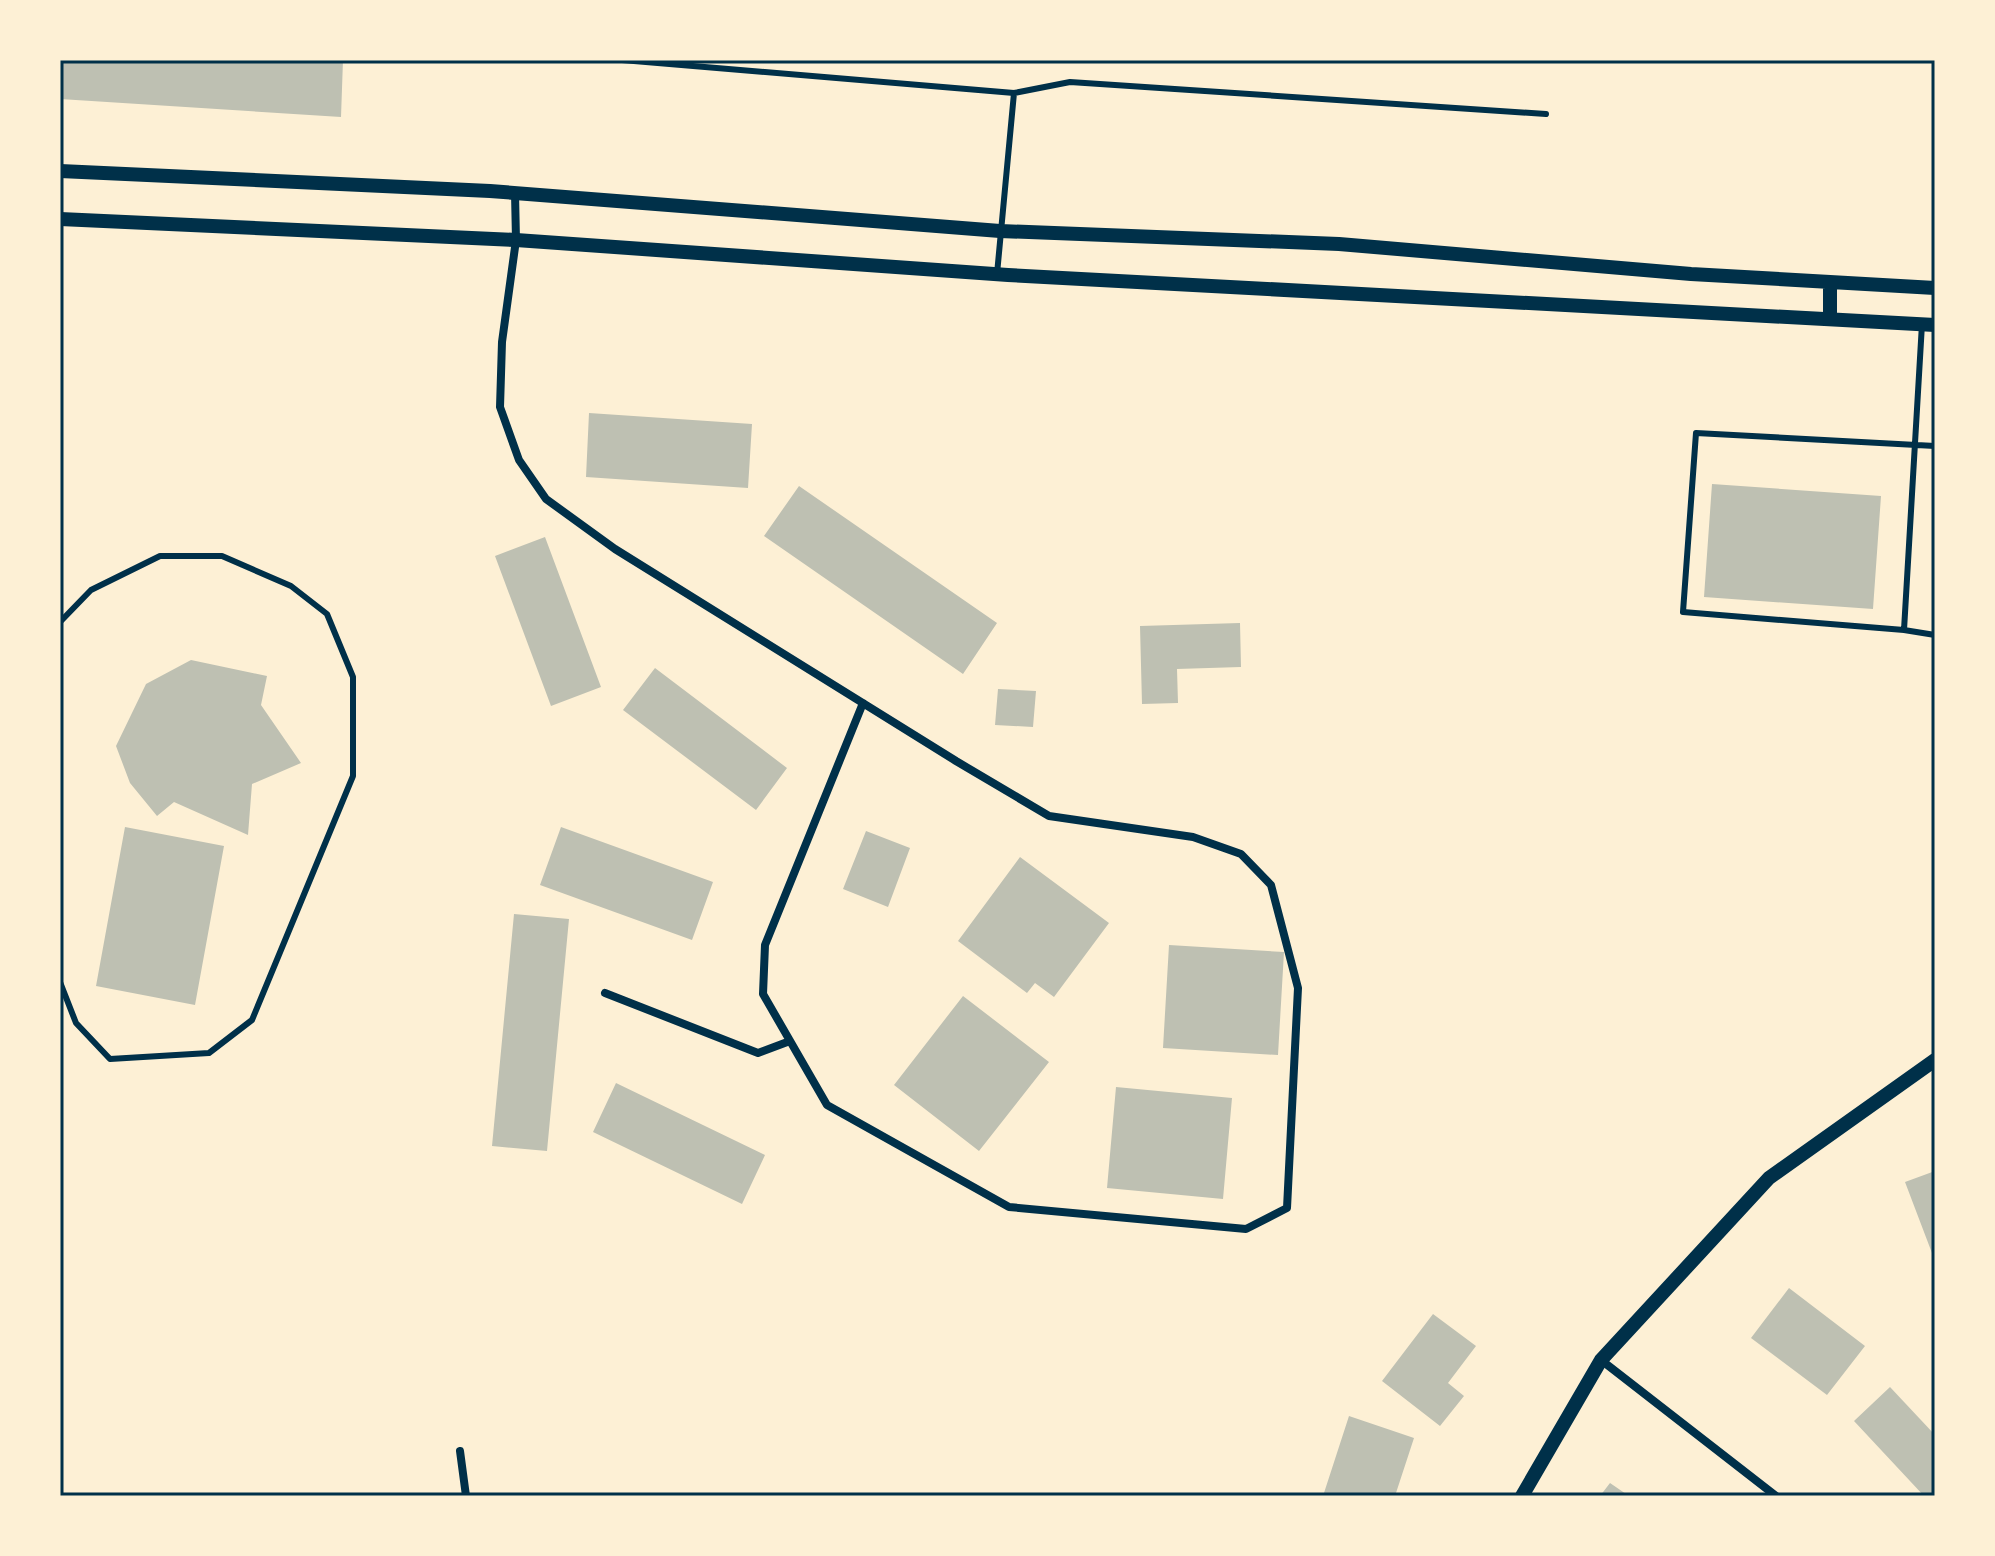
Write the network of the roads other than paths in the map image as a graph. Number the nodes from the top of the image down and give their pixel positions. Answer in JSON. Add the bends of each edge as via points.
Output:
{"nodes":[{"id":1,"x":622,"y":60,"type":"edge"},
{"id":2,"x":1014,"y":93,"type":"junction"},
{"id":3,"x":1546,"y":114,"type":"dead end"},
{"id":4,"x":60,"y":171,"type":"edge"},
{"id":5,"x":515,"y":193,"type":"junction"},
{"id":6,"x":60,"y":219,"type":"edge"},
{"id":7,"x":1000,"y":231,"type":"junction"},
{"id":8,"x":516,"y":240,"type":"junction"},
{"id":9,"x":997,"y":274,"type":"junction"},
{"id":10,"x":1830,"y":282,"type":"junction"},
{"id":11,"x":1935,"y":288,"type":"edge"},
{"id":12,"x":1830,"y":319,"type":"junction"},
{"id":13,"x":1928,"y":324,"type":"edge"},
{"id":14,"x":1916,"y":445,"type":"junction"},
{"id":15,"x":1935,"y":446,"type":"edge"},
{"id":16,"x":60,"y":622,"type":"edge"},
{"id":17,"x":1904,"y":630,"type":"junction"},
{"id":18,"x":1935,"y":635,"type":"edge"},
{"id":19,"x":863,"y":703,"type":"junction"},
{"id":20,"x":60,"y":982,"type":"edge"},
{"id":21,"x":605,"y":993,"type":"dead end"},
{"id":22,"x":790,"y":1041,"type":"junction"},
{"id":23,"x":1935,"y":1060,"type":"edge"},
{"id":24,"x":1601,"y":1360,"type":"junction"},
{"id":25,"x":460,"y":1451,"type":"dead end"},
{"id":26,"x":466,"y":1496,"type":"edge"},
{"id":27,"x":1522,"y":1496,"type":"edge"},
{"id":28,"x":1776,"y":1496,"type":"edge"}],
"edges":[{"from":1,"to":2,"type":"lane"},
{"from":2,"to":3,"type":"lane","via":[[1070,82]]},
{"from":2,"to":7,"type":"lane"},
{"from":4,"to":5,"type":"street"},
{"from":5,"to":7,"type":"street"},
{"from":5,"to":8,"type":"street"},
{"from":6,"to":8,"type":"street"},
{"from":7,"to":9,"type":"lane"},
{"from":7,"to":10,"type":"street","via":[[1339,244]]},
{"from":8,"to":9,"type":"street"},
{"from":8,"to":19,"type":"street","via":[[502,342],[500,407],[519,460],[546,499],[615,549]]},
{"from":9,"to":12,"type":"street"},
{"from":10,"to":11,"type":"street"},
{"from":10,"to":12,"type":"street"},
{"from":12,"to":13,"type":"street"},
{"from":13,"to":14,"type":"lane"},
{"from":14,"to":15,"type":"lane"},
{"from":14,"to":17,"type":"lane"},
{"from":14,"to":17,"type":"lane","via":[[1696,433],[1683,612]]},
{"from":16,"to":20,"type":"lane","via":[[91,590],[160,556],[222,556],[291,586],[327,614],[353,677],[353,776],[252,1020],[209,1053],[110,1059],[76,1023]]},
{"from":17,"to":18,"type":"lane"},
{"from":19,"to":22,"type":"street","via":[[765,945],[763,994]]},
{"from":19,"to":22,"type":"street","via":[[1049,816],[1193,837],[1241,854],[1271,885],[1298,988],[1287,1208],[1246,1229],[1009,1207],[827,1105]]},
{"from":21,"to":22,"type":"street","via":[[758,1053]]},
{"from":23,"to":24,"type":"street","via":[[1769,1178]]},
{"from":24,"to":27,"type":"street"},
{"from":24,"to":28,"type":"street"},
{"from":25,"to":26,"type":"street"}]}
